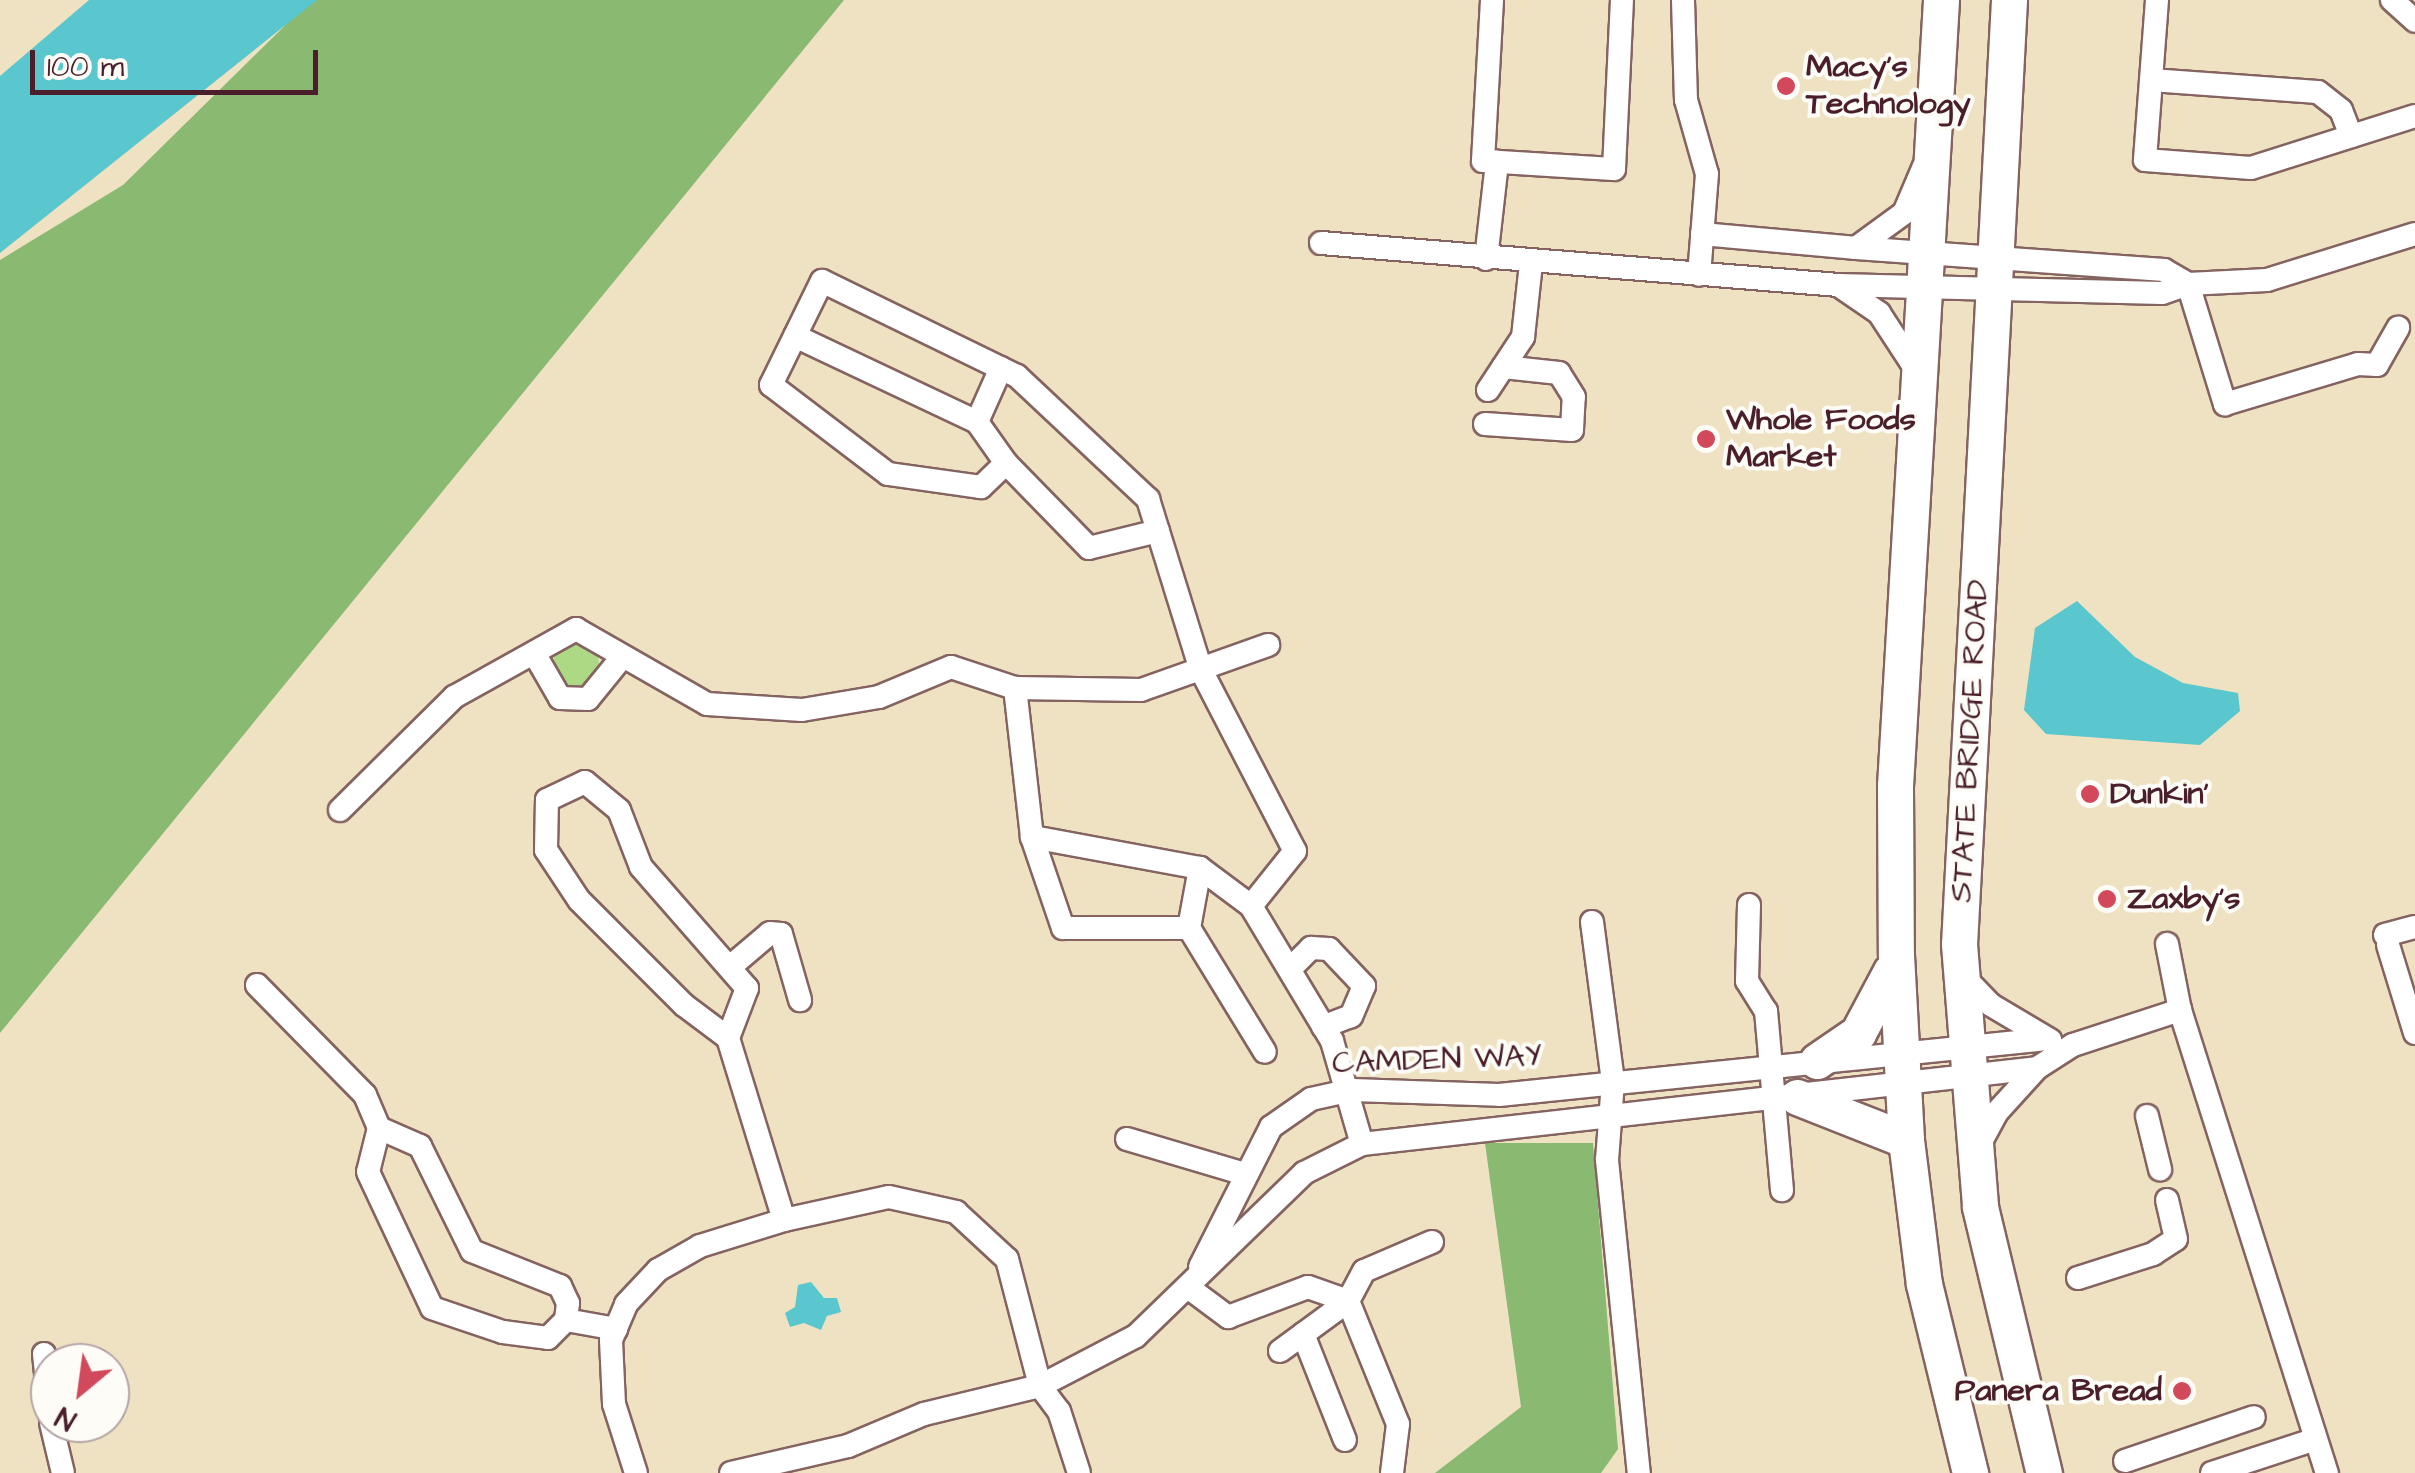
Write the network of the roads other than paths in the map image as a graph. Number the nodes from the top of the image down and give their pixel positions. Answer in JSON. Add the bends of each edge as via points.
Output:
{"nodes":[{"id":1,"x":1492,"y":0,"type":"edge"},
{"id":2,"x":1622,"y":0,"type":"edge"},
{"id":3,"x":1683,"y":0,"type":"edge"},
{"id":4,"x":1941,"y":0,"type":"edge"},
{"id":5,"x":2009,"y":0,"type":"edge"},
{"id":6,"x":2157,"y":0,"type":"edge"},
{"id":7,"x":2392,"y":0,"type":"edge"},
{"id":8,"x":2415,"y":21,"type":"edge"},
{"id":9,"x":2151,"y":80,"type":"junction"},
{"id":10,"x":2415,"y":116,"type":"edge"},
{"id":11,"x":2350,"y":136,"type":"junction"},
{"id":12,"x":1931,"y":149,"type":"junction"},
{"id":13,"x":1497,"y":162,"type":"junction"},
{"id":14,"x":1702,"y":234,"type":"junction"},
{"id":15,"x":2415,"y":234,"type":"edge"},
{"id":16,"x":1321,"y":243,"type":"dead end"},
{"id":17,"x":1856,"y":248,"type":"junction"},
{"id":18,"x":1924,"y":252,"type":"junction"},
{"id":19,"x":1486,"y":258,"type":"junction"},
{"id":20,"x":1530,"y":263,"type":"junction"},
{"id":21,"x":1995,"y":271,"type":"junction"},
{"id":22,"x":1700,"y":275,"type":"junction"},
{"id":23,"x":2188,"y":284,"type":"junction"},
{"id":24,"x":1838,"y":285,"type":"junction"},
{"id":25,"x":1922,"y":287,"type":"junction"},
{"id":26,"x":2398,"y":328,"type":"dead end"},
{"id":27,"x":795,"y":336,"type":"junction"},
{"id":28,"x":1503,"y":367,"type":"junction"},
{"id":29,"x":1001,"y":368,"type":"junction"},
{"id":30,"x":1916,"y":371,"type":"junction"},
{"id":31,"x":1488,"y":390,"type":"dead end"},
{"id":32,"x":977,"y":422,"type":"junction"},
{"id":33,"x":1485,"y":424,"type":"dead end"},
{"id":34,"x":1006,"y":462,"type":"junction"},
{"id":35,"x":1158,"y":531,"type":"junction"},
{"id":36,"x":1268,"y":646,"type":"dead end"},
{"id":37,"x":534,"y":652,"type":"junction"},
{"id":38,"x":622,"y":656,"type":"junction"},
{"id":39,"x":1201,"y":670,"type":"junction"},
{"id":40,"x":1015,"y":688,"type":"junction"},
{"id":41,"x":340,"y":810,"type":"dead end"},
{"id":42,"x":1032,"y":837,"type":"junction"},
{"id":43,"x":1200,"y":868,"type":"junction"},
{"id":44,"x":1749,"y":905,"type":"dead end"},
{"id":45,"x":1250,"y":906,"type":"junction"},
{"id":46,"x":1592,"y":922,"type":"dead end"},
{"id":47,"x":2415,"y":927,"type":"edge"},
{"id":48,"x":1189,"y":928,"type":"junction"},
{"id":49,"x":2167,"y":944,"type":"dead end"},
{"id":50,"x":1896,"y":956,"type":"junction"},
{"id":51,"x":730,"y":967,"type":"junction"},
{"id":52,"x":1290,"y":969,"type":"junction"},
{"id":53,"x":1961,"y":974,"type":"junction"},
{"id":54,"x":257,"y":985,"type":"dead end"},
{"id":55,"x":800,"y":1000,"type":"dead end"},
{"id":56,"x":2180,"y":1010,"type":"junction"},
{"id":57,"x":1324,"y":1026,"type":"junction"},
{"id":58,"x":2415,"y":1033,"type":"edge"},
{"id":59,"x":728,"y":1038,"type":"junction"},
{"id":60,"x":2047,"y":1040,"type":"junction"},
{"id":61,"x":2073,"y":1045,"type":"junction"},
{"id":62,"x":1264,"y":1052,"type":"dead end"},
{"id":63,"x":1817,"y":1061,"type":"junction"},
{"id":64,"x":1966,"y":1062,"type":"junction"},
{"id":65,"x":1771,"y":1066,"type":"junction"},
{"id":66,"x":1902,"y":1067,"type":"junction"},
{"id":67,"x":2037,"y":1068,"type":"junction"},
{"id":68,"x":1613,"y":1082,"type":"junction"},
{"id":69,"x":1346,"y":1092,"type":"junction"},
{"id":70,"x":1785,"y":1098,"type":"junction"},
{"id":71,"x":2146,"y":1116,"type":"dead end"},
{"id":72,"x":1615,"y":1119,"type":"junction"},
{"id":73,"x":378,"y":1128,"type":"junction"},
{"id":74,"x":1127,"y":1138,"type":"dead end"},
{"id":75,"x":1906,"y":1140,"type":"junction"},
{"id":76,"x":1362,"y":1144,"type":"junction"},
{"id":77,"x":1974,"y":1157,"type":"junction"},
{"id":78,"x":2160,"y":1169,"type":"dead end"},
{"id":79,"x":1245,"y":1174,"type":"junction"},
{"id":80,"x":1782,"y":1190,"type":"dead end"},
{"id":81,"x":2168,"y":1200,"type":"dead end"},
{"id":82,"x":784,"y":1220,"type":"junction"},
{"id":83,"x":1432,"y":1242,"type":"dead end"},
{"id":84,"x":2078,"y":1278,"type":"dead end"},
{"id":85,"x":1190,"y":1288,"type":"junction"},
{"id":86,"x":1348,"y":1301,"type":"junction"},
{"id":87,"x":566,"y":1320,"type":"junction"},
{"id":88,"x":616,"y":1330,"type":"junction"},
{"id":89,"x":1304,"y":1334,"type":"junction"},
{"id":90,"x":1280,"y":1351,"type":"dead end"},
{"id":91,"x":1040,"y":1386,"type":"junction"},
{"id":92,"x":2254,"y":1416,"type":"dead end"},
{"id":93,"x":2316,"y":1439,"type":"junction"},
{"id":94,"x":1345,"y":1440,"type":"dead end"},
{"id":95,"x":56,"y":1443,"type":"edge"},
{"id":96,"x":2124,"y":1462,"type":"dead end"},
{"id":97,"x":63,"y":1473,"type":"edge"},
{"id":98,"x":636,"y":1473,"type":"edge"},
{"id":99,"x":731,"y":1473,"type":"edge"},
{"id":100,"x":1078,"y":1473,"type":"edge"},
{"id":101,"x":1392,"y":1473,"type":"edge"},
{"id":102,"x":1639,"y":1473,"type":"edge"},
{"id":103,"x":1970,"y":1473,"type":"edge"},
{"id":104,"x":2044,"y":1473,"type":"edge"},
{"id":105,"x":2212,"y":1473,"type":"edge"},
{"id":106,"x":2327,"y":1473,"type":"edge"}],
"edges":[{"from":1,"to":13,"type":"street","via":[[1483,161]]},
{"from":2,"to":13,"type":"street","via":[[1614,169]]},
{"from":3,"to":14,"type":"street","via":[[1686,100],[1707,174]]},
{"from":4,"to":12,"type":"highway","name":"STATE BRIDGE ROAD"},
{"from":5,"to":21,"type":"highway","name":"STATE BRIDGE ROAD"},
{"from":6,"to":9,"type":"street"},
{"from":7,"to":8,"type":"street"},
{"from":9,"to":11,"type":"street","via":[[2318,92],[2341,110]]},
{"from":9,"to":11,"type":"street","via":[[2146,160],[2251,168]]},
{"from":10,"to":11,"type":"street"},
{"from":12,"to":17,"type":"street","via":[[1904,213]]},
{"from":12,"to":18,"type":"highway","name":"STATE BRIDGE ROAD"},
{"from":13,"to":19,"type":"street"},
{"from":14,"to":17,"type":"street"},
{"from":14,"to":22,"type":"street"},
{"from":15,"to":23,"type":"street","via":[[2267,280]]},
{"from":16,"to":19,"type":"street"},
{"from":17,"to":18,"type":"street"},
{"from":18,"to":21,"type":"street"},
{"from":18,"to":25,"type":"highway","name":"STATE BRIDGE ROAD"},
{"from":19,"to":20,"type":"street"},
{"from":20,"to":22,"type":"street"},
{"from":20,"to":28,"type":"street","via":[[1524,337]]},
{"from":21,"to":23,"type":"street","via":[[2048,287],[2162,293]]},
{"from":21,"to":23,"type":"street","via":[[2039,259],[2164,270]]},
{"from":21,"to":25,"type":"street"},
{"from":21,"to":53,"type":"highway","name":"STATE BRIDGE ROAD"},
{"from":22,"to":24,"type":"street"},
{"from":23,"to":26,"type":"street","via":[[2225,404],[2358,364],[2377,365]]},
{"from":24,"to":25,"type":"street"},
{"from":24,"to":30,"type":"street","via":[[1879,313]]},
{"from":25,"to":30,"type":"highway","name":"STATE BRIDGE ROAD"},
{"from":27,"to":29,"type":"street","via":[[822,280]]},
{"from":27,"to":32,"type":"street"},
{"from":27,"to":34,"type":"street","via":[[771,385],[888,474],[981,487]]},
{"from":28,"to":31,"type":"street"},
{"from":28,"to":33,"type":"street","via":[[1559,373],[1574,397],[1572,430]]},
{"from":29,"to":32,"type":"street"},
{"from":29,"to":35,"type":"street","via":[[1148,500]]},
{"from":30,"to":50,"type":"highway","name":"STATE BRIDGE ROAD","via":[[1895,786]]},
{"from":32,"to":34,"type":"street"},
{"from":34,"to":35,"type":"street","via":[[1089,548]]},
{"from":35,"to":39,"type":"street"},
{"from":36,"to":39,"type":"street"},
{"from":37,"to":38,"type":"street","via":[[576,630]]},
{"from":37,"to":38,"type":"street","via":[[560,698],[588,699]]},
{"from":37,"to":41,"type":"street","via":[[454,697]]},
{"from":38,"to":40,"type":"street","via":[[707,704],[802,710],[879,697],[951,667]]},
{"from":39,"to":40,"type":"street","via":[[1141,690]]},
{"from":39,"to":45,"type":"street","via":[[1295,852]]},
{"from":40,"to":42,"type":"street"},
{"from":42,"to":43,"type":"street"},
{"from":42,"to":48,"type":"street","via":[[1063,928]]},
{"from":43,"to":45,"type":"street"},
{"from":43,"to":48,"type":"street"},
{"from":44,"to":65,"type":"street","via":[[1747,981],[1766,1011]]},
{"from":45,"to":52,"type":"street"},
{"from":46,"to":68,"type":"street"},
{"from":47,"to":58,"type":"street","via":[[2387,940]]},
{"from":48,"to":62,"type":"street"},
{"from":49,"to":56,"type":"street"},
{"from":50,"to":63,"type":"highway","via":[[1870,1017]]},
{"from":50,"to":66,"type":"highway","name":"STATE BRIDGE ROAD"},
{"from":51,"to":55,"type":"street","via":[[770,933],[782,934]]},
{"from":51,"to":59,"type":"street","via":[[747,988]]},
{"from":51,"to":59,"type":"street","via":[[641,867],[619,810],[586,782],[547,800],[546,850],[579,900],[684,1005]]},
{"from":52,"to":57,"type":"street"},
{"from":52,"to":57,"type":"street","via":[[1312,948],[1330,948],[1364,986],[1352,1016]]},
{"from":53,"to":60,"type":"street","via":[[1992,1005]]},
{"from":53,"to":64,"type":"highway","name":"STATE BRIDGE ROAD"},
{"from":54,"to":73,"type":"street","via":[[365,1096]]},
{"from":56,"to":61,"type":"street"},
{"from":56,"to":93,"type":"street"},
{"from":57,"to":69,"type":"street"},
{"from":59,"to":82,"type":"street"},
{"from":60,"to":61,"type":"street"},
{"from":60,"to":64,"type":"street"},
{"from":61,"to":67,"type":"street"},
{"from":63,"to":65,"type":"street","name":"CAMDEN WAY"},
{"from":63,"to":66,"type":"street","name":"CAMDEN WAY"},
{"from":64,"to":66,"type":"street"},
{"from":64,"to":67,"type":"street"},
{"from":64,"to":77,"type":"highway","name":"STATE BRIDGE ROAD"},
{"from":65,"to":68,"type":"street","name":"CAMDEN WAY"},
{"from":65,"to":70,"type":"street"},
{"from":66,"to":70,"type":"street"},
{"from":66,"to":75,"type":"highway","name":"STATE BRIDGE ROAD"},
{"from":67,"to":77,"type":"street","via":[[1998,1112]]},
{"from":68,"to":69,"type":"street","name":"CAMDEN WAY","via":[[1499,1095]]},
{"from":68,"to":72,"type":"street"},
{"from":69,"to":76,"type":"street"},
{"from":69,"to":79,"type":"street","name":"CAMDEN WAY","via":[[1311,1098],[1272,1126]]},
{"from":70,"to":72,"type":"street"},
{"from":70,"to":75,"type":"highway"},
{"from":70,"to":80,"type":"street"},
{"from":71,"to":78,"type":"street"},
{"from":72,"to":76,"type":"street"},
{"from":72,"to":102,"type":"street","via":[[1607,1160]]},
{"from":73,"to":87,"type":"street","via":[[420,1146],[472,1251],[560,1286]]},
{"from":73,"to":87,"type":"street","via":[[368,1172],[432,1308],[503,1332],[548,1338]]},
{"from":74,"to":79,"type":"street"},
{"from":75,"to":103,"type":"highway","name":"STATE BRIDGE ROAD","via":[[1924,1284]]},
{"from":76,"to":85,"type":"street","via":[[1304,1173]]},
{"from":77,"to":104,"type":"highway","name":"STATE BRIDGE ROAD","via":[[2019,1388]]},
{"from":79,"to":85,"type":"street","name":"CAMDEN WAY"},
{"from":81,"to":84,"type":"street","via":[[2176,1239],[2153,1254]]},
{"from":82,"to":88,"type":"street","via":[[700,1246],[658,1270],[626,1304]]},
{"from":82,"to":91,"type":"street","via":[[889,1198],[956,1212],[1006,1259]]},
{"from":83,"to":86,"type":"street","via":[[1364,1271]]},
{"from":85,"to":86,"type":"street","via":[[1228,1317],[1308,1287]]},
{"from":85,"to":91,"type":"street","via":[[1136,1336]]},
{"from":86,"to":89,"type":"street"},
{"from":86,"to":101,"type":"street","via":[[1398,1424]]},
{"from":87,"to":88,"type":"street"},
{"from":88,"to":98,"type":"street","via":[[614,1404]]},
{"from":89,"to":90,"type":"street"},
{"from":89,"to":94,"type":"street"},
{"from":91,"to":99,"type":"street","via":[[924,1414],[848,1446]]},
{"from":91,"to":100,"type":"street","via":[[1059,1411]]},
{"from":92,"to":96,"type":"street"},
{"from":93,"to":105,"type":"street"},
{"from":93,"to":106,"type":"street"},
{"from":95,"to":97,"type":"street"}]}
